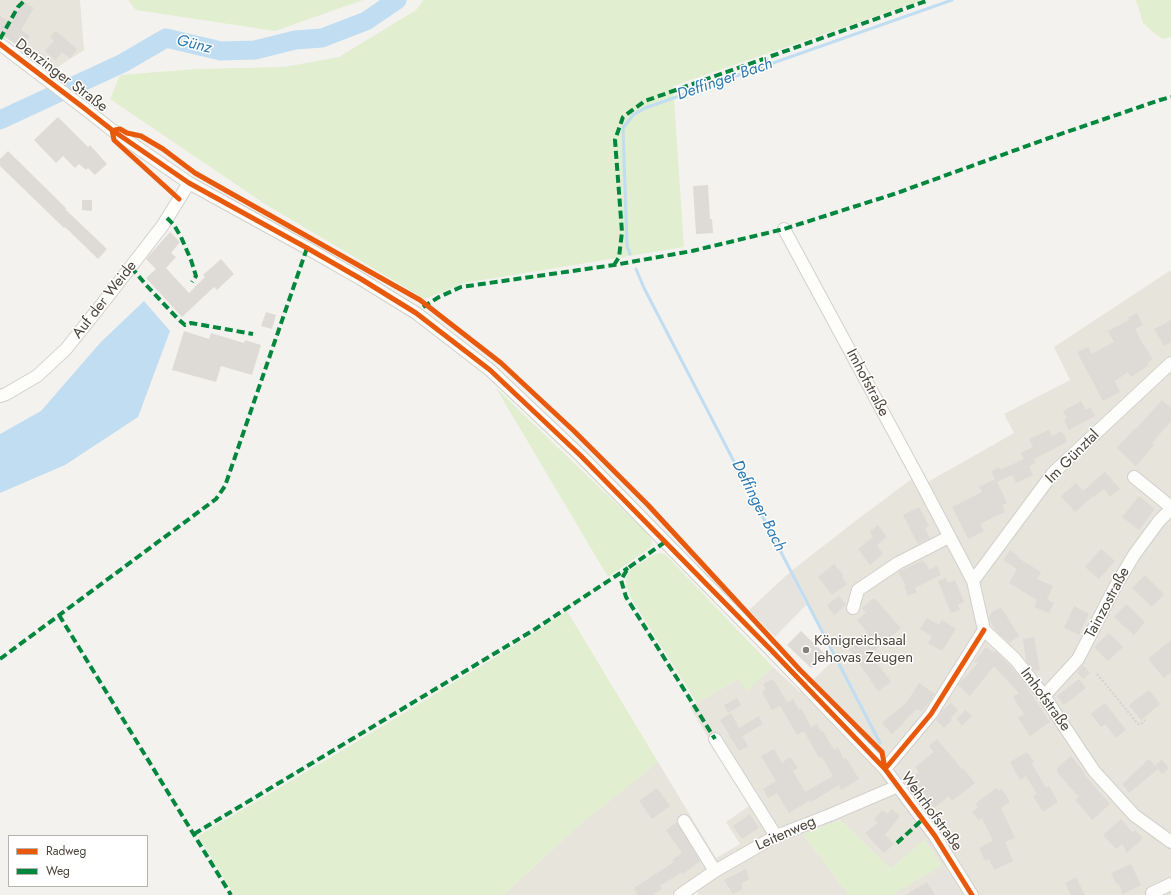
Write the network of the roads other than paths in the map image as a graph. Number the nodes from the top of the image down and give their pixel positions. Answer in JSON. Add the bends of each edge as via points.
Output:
{"nodes":[{"id":1,"x":0,"y":44,"type":"edge"},
{"id":2,"x":189,"y":184,"type":"junction"},
{"id":3,"x":784,"y":229,"type":"dead end"},
{"id":4,"x":416,"y":313,"type":"joint"},
{"id":5,"x":1171,"y":363,"type":"edge"},
{"id":6,"x":0,"y":396,"type":"edge"},
{"id":7,"x":1134,"y":477,"type":"dead end"},
{"id":8,"x":1171,"y":508,"type":"edge"},
{"id":9,"x":949,"y":537,"type":"junction"},
{"id":10,"x":972,"y":581,"type":"junction"},
{"id":11,"x":854,"y":603,"type":"dead end"},
{"id":12,"x":984,"y":630,"type":"junction"},
{"id":13,"x":1044,"y":696,"type":"junction"},
{"id":14,"x":715,"y":738,"type":"dead end"},
{"id":15,"x":885,"y":769,"type":"junction"},
{"id":16,"x":898,"y":786,"type":"junction"},
{"id":17,"x":684,"y":821,"type":"dead end"},
{"id":18,"x":776,"y":836,"type":"junction"},
{"id":19,"x":1171,"y":842,"type":"edge"},
{"id":20,"x":714,"y":871,"type":"junction"},
{"id":21,"x":1171,"y":884,"type":"edge"},
{"id":22,"x":1152,"y":893,"type":"dead end"},
{"id":23,"x":680,"y":895,"type":"edge"},
{"id":24,"x":972,"y":895,"type":"edge"}],
"edges":[{"from":1,"to":2,"type":"street","name":"Denzinger Straße","via":[[112,130]]},
{"from":2,"to":4,"type":"street","name":"Denzinger Straße","via":[[307,248]]},
{"from":2,"to":6,"type":"street","name":"Auf der Weide","via":[[163,225],[66,349],[37,376]]},
{"from":3,"to":9,"type":"street","name":"Imhofstraße"},
{"from":4,"to":15,"type":"street","name":"Wehrhofstraße","via":[[490,370],[581,456]]},
{"from":5,"to":10,"type":"street","name":"Im Günztal","via":[[1053,473]]},
{"from":7,"to":8,"type":"street"},
{"from":8,"to":13,"type":"street","name":"Tainzostraße","via":[[1134,555],[1078,659]]},
{"from":9,"to":10,"type":"street","name":"Imhofstraße"},
{"from":9,"to":11,"type":"street","via":[[898,563],[858,590]]},
{"from":10,"to":12,"type":"street","name":"Imhofstraße"},
{"from":12,"to":13,"type":"street","name":"Imhofstraße","via":[[1015,659]]},
{"from":12,"to":15,"type":"street","via":[[930,714]]},
{"from":13,"to":19,"type":"street","name":"Imhofstraße","via":[[1094,772],[1134,815]]},
{"from":14,"to":18,"type":"street"},
{"from":15,"to":16,"type":"street","name":"Wehrhofstraße"},
{"from":16,"to":18,"type":"street","name":"Leitenweg"},
{"from":16,"to":24,"type":"street","name":"Wehrhofstraße","via":[[947,854]]},
{"from":17,"to":20,"type":"street"},
{"from":18,"to":20,"type":"street","name":"Leitenweg"},
{"from":20,"to":23,"type":"street","name":"Leitenweg"},
{"from":21,"to":22,"type":"street"}]}
